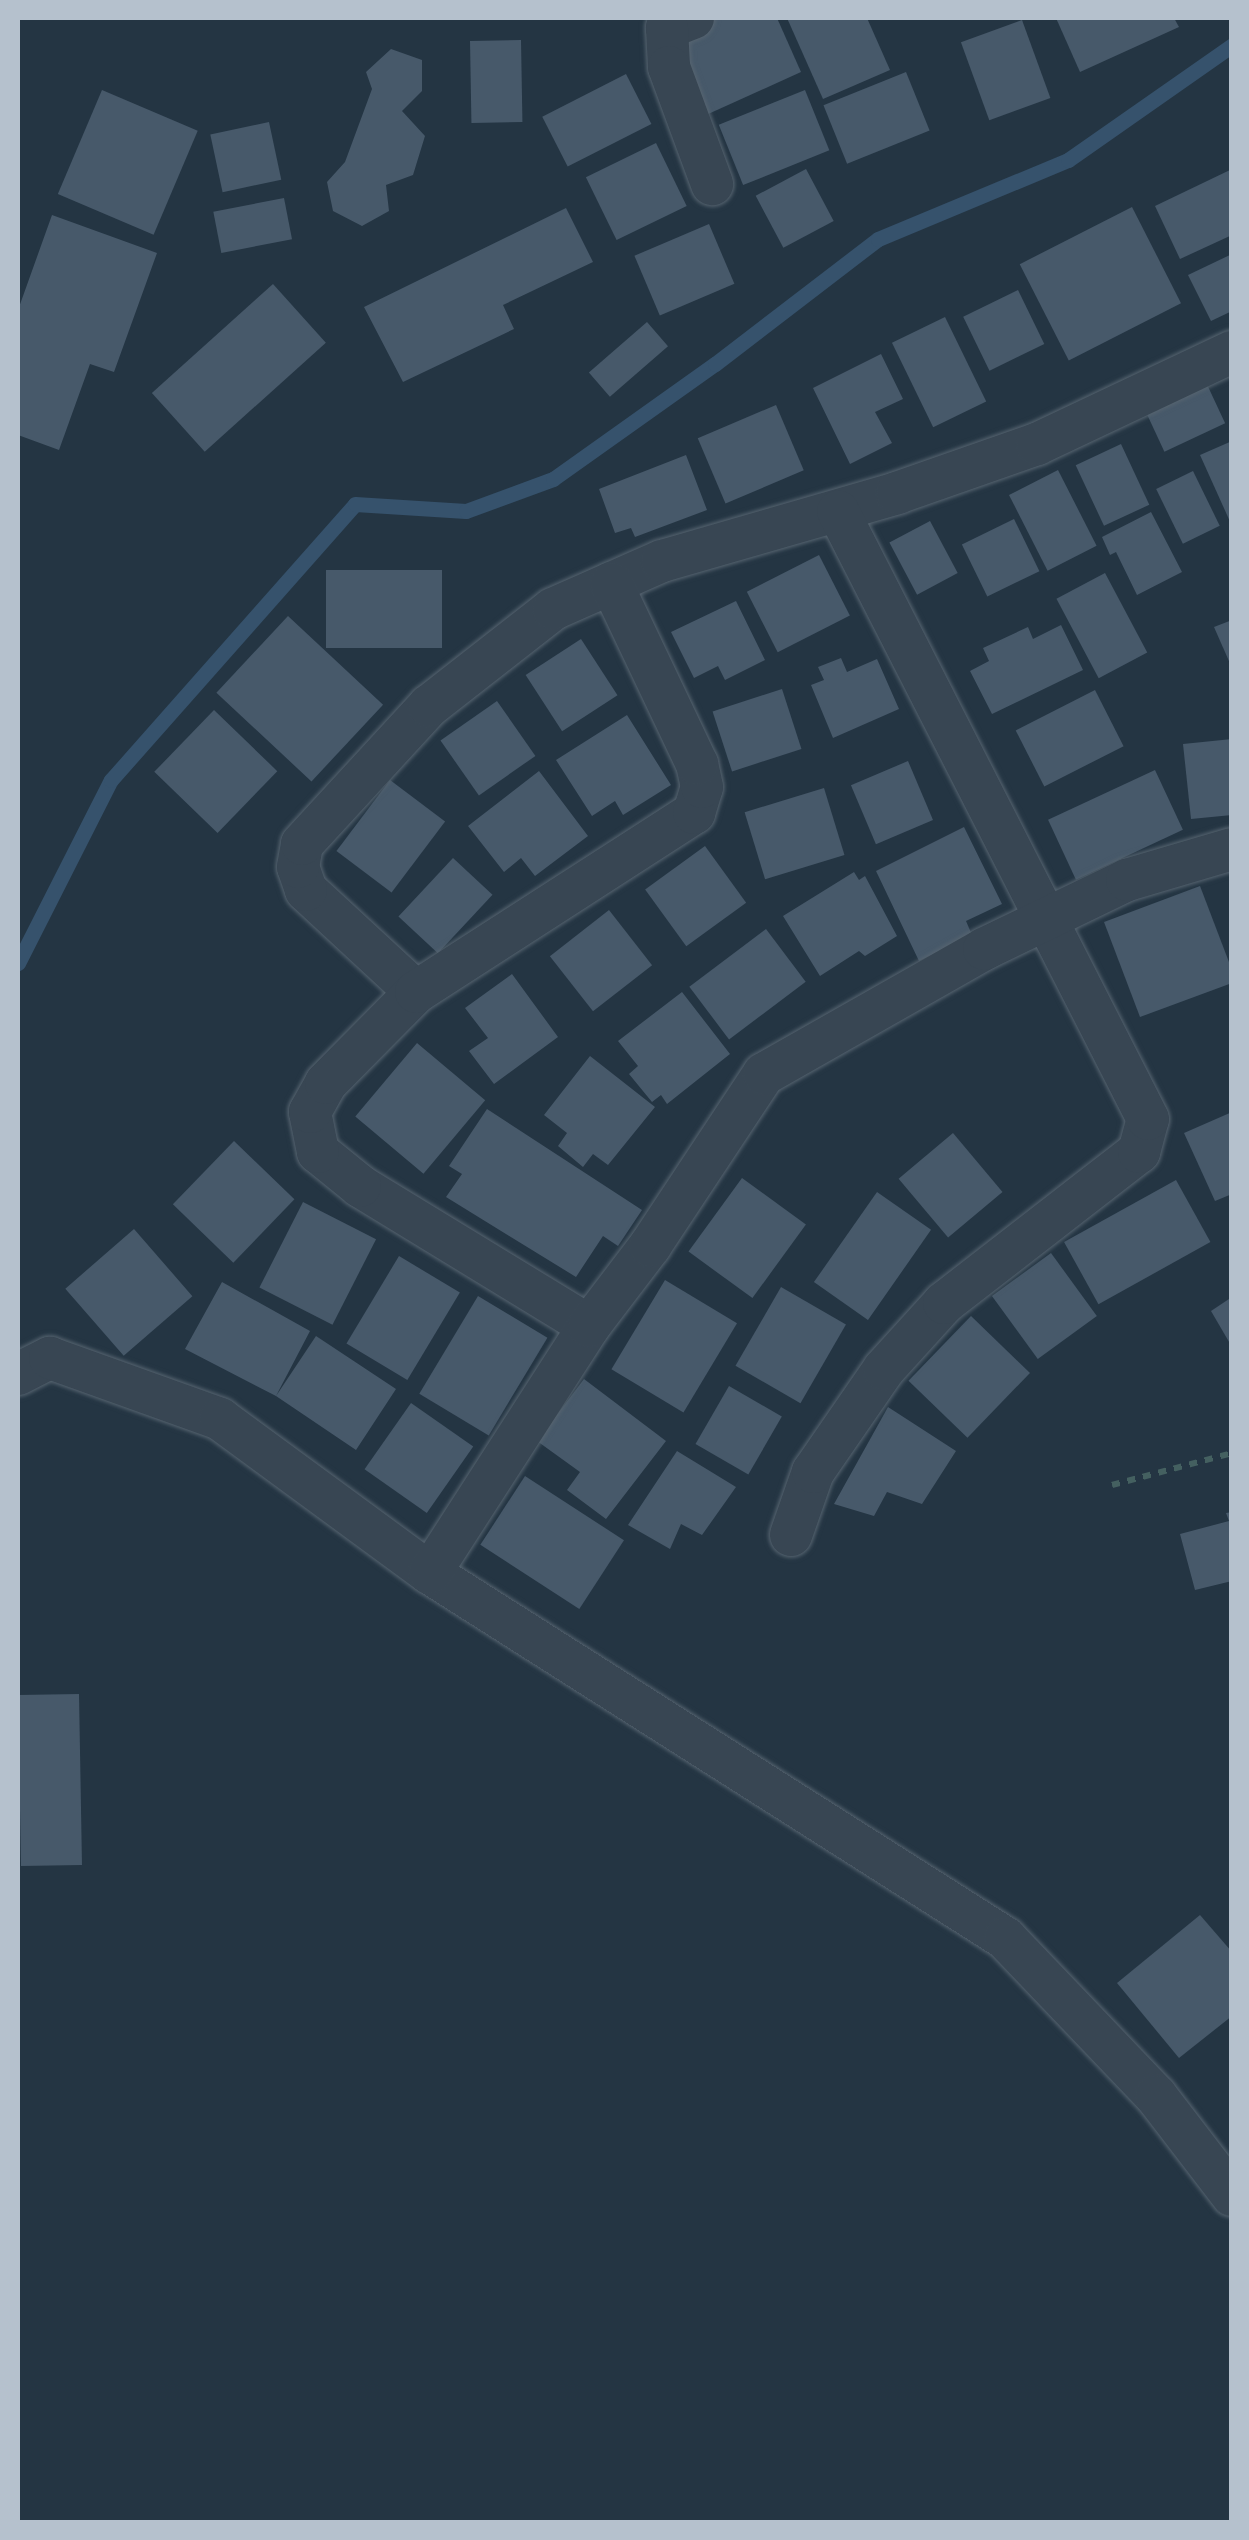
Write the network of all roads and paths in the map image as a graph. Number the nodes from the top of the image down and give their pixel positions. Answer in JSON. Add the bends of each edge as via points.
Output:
{"nodes":[{"id":1,"x":693,"y":18,"type":"edge"},
{"id":2,"x":712,"y":184,"type":"dead end"},
{"id":3,"x":1232,"y":352,"type":"edge"},
{"id":4,"x":838,"y":510,"type":"junction"},
{"id":5,"x":611,"y":583,"type":"junction"},
{"id":6,"x":1232,"y":849,"type":"edge"},
{"id":7,"x":1048,"y":919,"type":"junction"},
{"id":8,"x":416,"y":992,"type":"junction"},
{"id":9,"x":589,"y":1326,"type":"junction"},
{"id":10,"x":18,"y":1374,"type":"edge"},
{"id":11,"x":1232,"y":1453,"type":"edge"},
{"id":12,"x":1112,"y":1486,"type":"dead end"},
{"id":13,"x":790,"y":1535,"type":"dead end"},
{"id":14,"x":430,"y":1573,"type":"junction"},
{"id":15,"x":1232,"y":2195,"type":"edge"}],
"edges":[{"from":1,"to":2,"type":"street","via":[[668,28],[669,66]]},
{"from":3,"to":4,"type":"street","via":[[1037,444]]},
{"from":4,"to":5,"type":"street","via":[[662,561]]},
{"from":4,"to":7,"type":"street"},
{"from":5,"to":8,"type":"street","via":[[697,764],[702,787],[694,812]]},
{"from":5,"to":8,"type":"street","via":[[553,608],[428,706],[302,844],[298,867],[306,890]]},
{"from":6,"to":7,"type":"street","via":[[1127,880]]},
{"from":7,"to":9,"type":"street","via":[[764,1074]]},
{"from":7,"to":13,"type":"street","via":[[1148,1119],[1147,1136],[1139,1152],[944,1304],[884,1369],[814,1472]]},
{"from":8,"to":9,"type":"street","via":[[326,1083],[310,1112],[318,1152],[360,1186]]},
{"from":9,"to":14,"type":"street"},
{"from":10,"to":14,"type":"street","via":[[50,1358],[220,1419]]},
{"from":11,"to":12,"type":"path"},
{"from":14,"to":15,"type":"street","via":[[1006,1938],[1156,2096]]}]}
